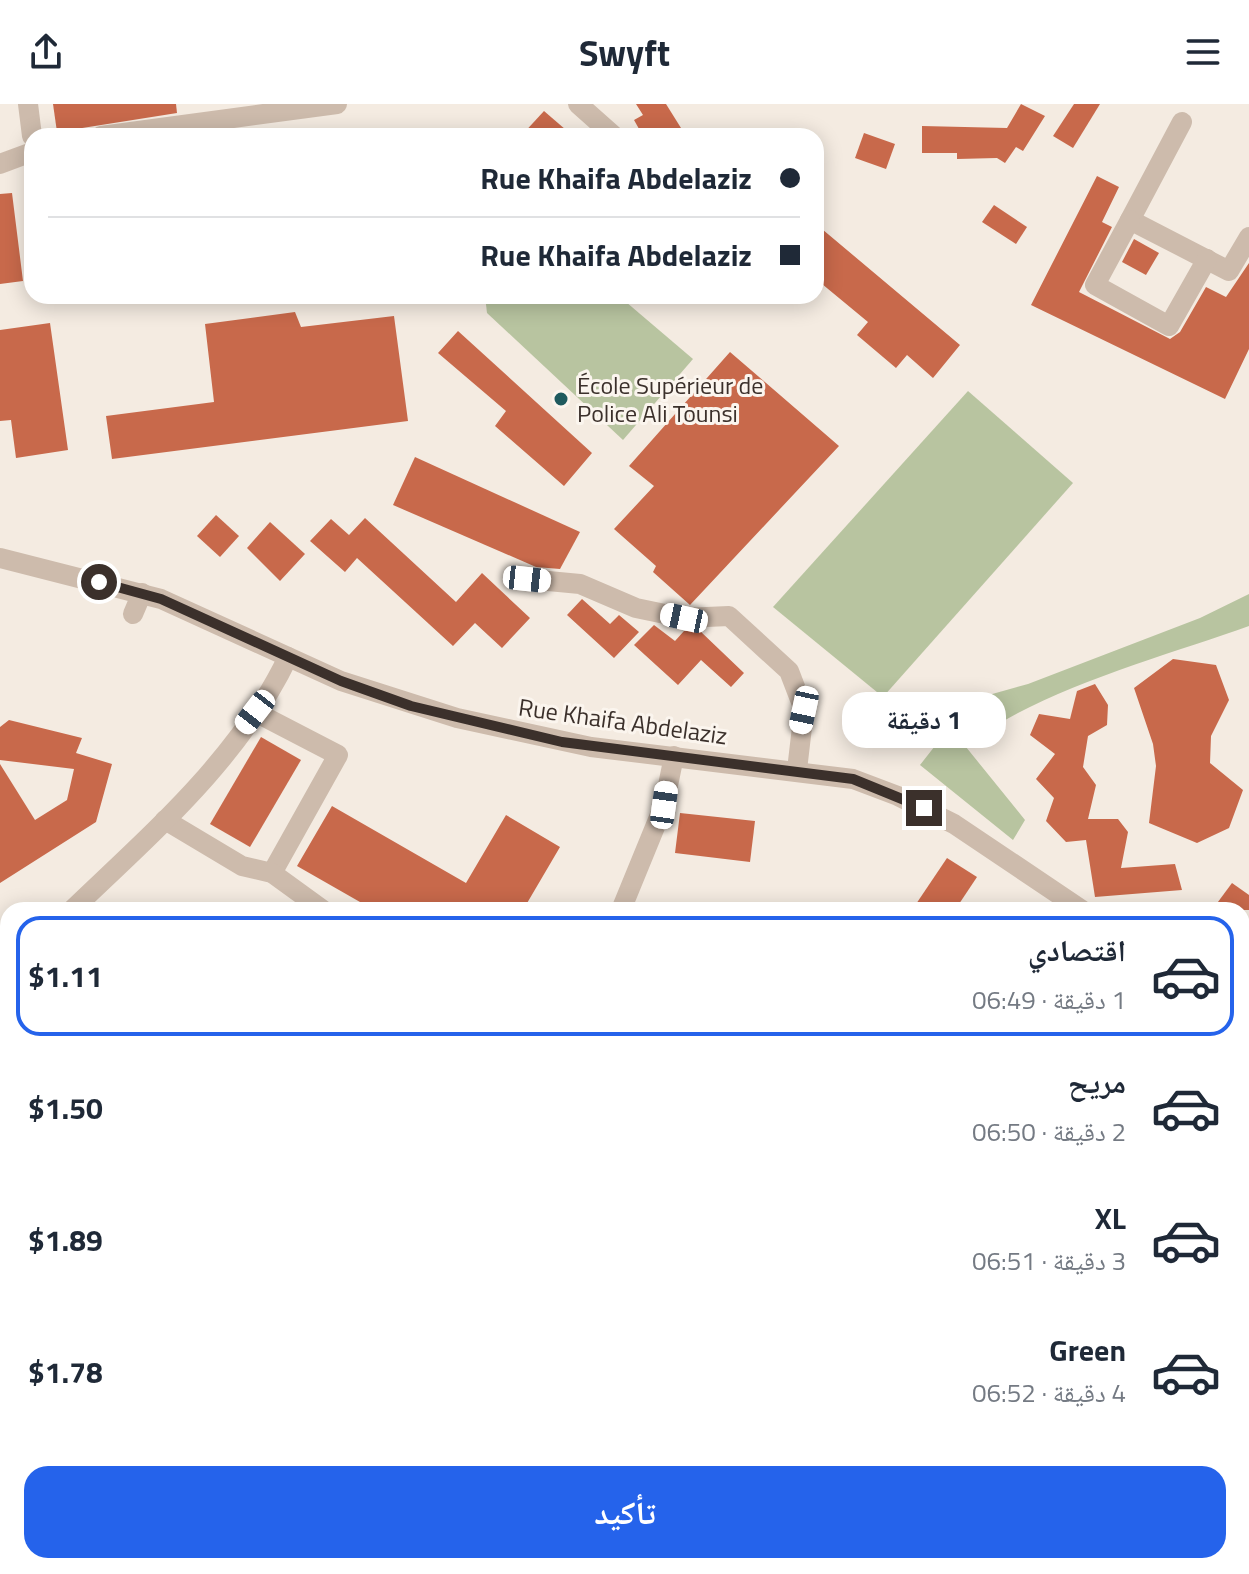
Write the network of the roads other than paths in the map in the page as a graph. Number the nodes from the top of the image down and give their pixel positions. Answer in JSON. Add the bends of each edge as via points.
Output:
{"nodes":[{"id":1,"x":28,"y":104,"type":"edge"},
{"id":2,"x":337,"y":104,"type":"edge"},
{"id":3,"x":578,"y":104,"type":"edge"},
{"id":4,"x":1182,"y":122,"type":"dead end"},
{"id":5,"x":31,"y":128,"type":"edge"},
{"id":6,"x":160,"y":128,"type":"edge"},
{"id":7,"x":605,"y":128,"type":"edge"},
{"id":8,"x":24,"y":155,"type":"edge"},
{"id":9,"x":0,"y":164,"type":"edge"},
{"id":10,"x":1130,"y":220,"type":"junction"},
{"id":11,"x":1249,"y":237,"type":"edge"},
{"id":12,"x":1207,"y":259,"type":"junction"},
{"id":13,"x":0,"y":556,"type":"edge"},
{"id":14,"x":0,"y":570,"type":"edge"},
{"id":15,"x":527,"y":579,"type":"dead end"},
{"id":16,"x":99,"y":582,"type":"junction"},
{"id":17,"x":142,"y":593,"type":"junction"},
{"id":18,"x":133,"y":614,"type":"dead end"},
{"id":19,"x":288,"y":657,"type":"junction"},
{"id":20,"x":255,"y":712,"type":"junction"},
{"id":21,"x":674,"y":756,"type":"junction"},
{"id":22,"x":797,"y":770,"type":"junction"},
{"id":23,"x":165,"y":820,"type":"junction"},
{"id":24,"x":272,"y":873,"type":"junction"},
{"id":25,"x":80,"y":902,"type":"edge"},
{"id":26,"x":312,"y":902,"type":"edge"},
{"id":27,"x":624,"y":902,"type":"edge"},
{"id":28,"x":1070,"y":902,"type":"edge"}],
"edges":[{"from":1,"to":5,"type":"street"},
{"from":2,"to":6,"type":"street"},
{"from":3,"to":7,"type":"street"},
{"from":4,"to":10,"type":"street"},
{"from":8,"to":9,"type":"street"},
{"from":10,"to":12,"type":"street"},
{"from":10,"to":12,"type":"street","via":[[1095,285],[1169,326]]},
{"from":11,"to":12,"type":"street","via":[[1229,271]]},
{"from":13,"to":16,"type":"street"},
{"from":14,"to":16,"type":"street"},
{"from":15,"to":22,"type":"street","via":[[580,584],[636,608],[684,618],[729,616],[789,671],[804,710]]},
{"from":16,"to":17,"type":"street","name":"Rue Khaifa Abdelaziz"},
{"from":17,"to":18,"type":"street"},
{"from":17,"to":19,"type":"street","name":"Rue Khaifa Abdelaziz"},
{"from":19,"to":20,"type":"street"},
{"from":19,"to":21,"type":"street","name":"Rue Khaifa Abdelaziz","via":[[380,696],[457,718],[533,737]]},
{"from":20,"to":23,"type":"street"},
{"from":20,"to":24,"type":"street","via":[[338,755]]},
{"from":21,"to":22,"type":"street","name":"Rue Khaifa Abdelaziz"},
{"from":21,"to":27,"type":"street","via":[[664,805]]},
{"from":22,"to":28,"type":"street","name":"Rue Khaifa Abdelaziz","via":[[853,779],[924,808]]},
{"from":23,"to":24,"type":"street","via":[[242,866]]},
{"from":23,"to":25,"type":"street"},
{"from":24,"to":26,"type":"street"}]}
